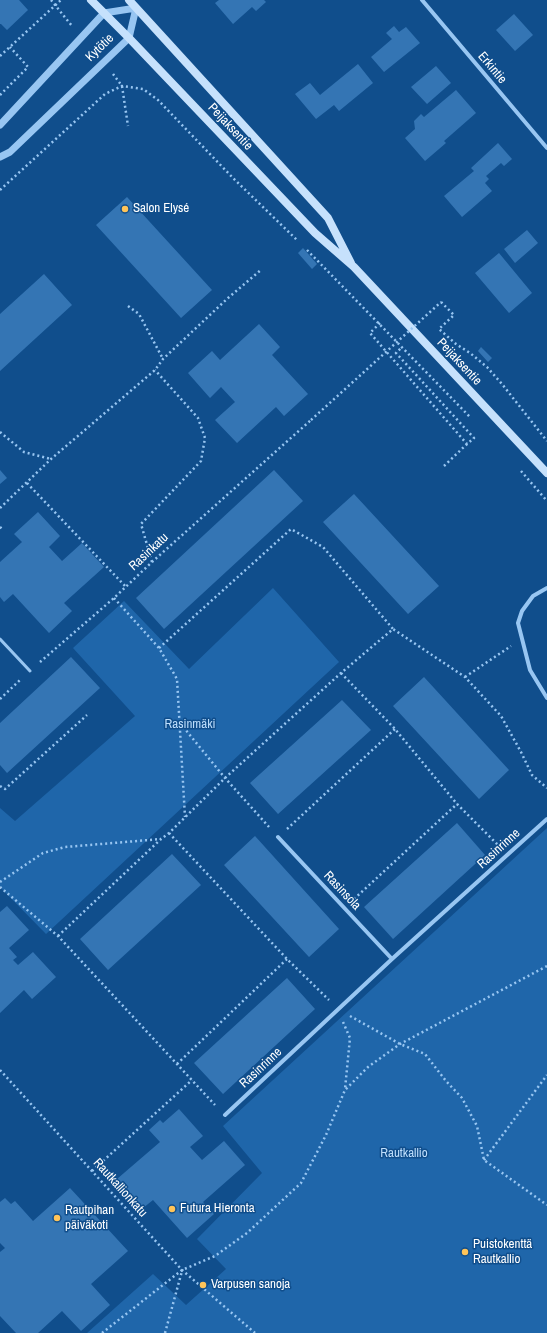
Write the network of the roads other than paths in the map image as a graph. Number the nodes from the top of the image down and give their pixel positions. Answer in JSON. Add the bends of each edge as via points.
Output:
{"nodes":[{"id":1,"x":91,"y":0,"type":"edge"},
{"id":2,"x":129,"y":0,"type":"edge"},
{"id":3,"x":422,"y":0,"type":"edge"},
{"id":4,"x":136,"y":8,"type":"junction"},
{"id":5,"x":104,"y":13,"type":"junction"},
{"id":6,"x":129,"y":38,"type":"junction"},
{"id":7,"x":0,"y":125,"type":"edge"},
{"id":8,"x":547,"y":148,"type":"edge"},
{"id":9,"x":0,"y":157,"type":"edge"},
{"id":10,"x":354,"y":267,"type":"junction"},
{"id":11,"x":547,"y":473,"type":"edge"},
{"id":12,"x":547,"y":588,"type":"edge"},
{"id":13,"x":0,"y":639,"type":"edge"},
{"id":14,"x":30,"y":671,"type":"road end"},
{"id":15,"x":547,"y":698,"type":"edge"},
{"id":16,"x":547,"y":819,"type":"edge"},
{"id":17,"x":278,"y":837,"type":"road end"},
{"id":18,"x":392,"y":959,"type":"junction"},
{"id":19,"x":225,"y":1115,"type":"road end"}],
"edges":[{"from":1,"to":5,"type":"main road","name":"Peijaksentie"},
{"from":2,"to":4,"type":"main road","name":"Peijaksentie"},
{"from":3,"to":8,"type":"street","name":"Erkintie"},
{"from":4,"to":5,"type":"street","name":"Kytötie"},
{"from":4,"to":6,"type":"street","name":"Kytötie"},
{"from":4,"to":10,"type":"main road","name":"Peijaksentie","via":[[328,218]]},
{"from":5,"to":6,"type":"main road","name":"Peijaksentie"},
{"from":5,"to":7,"type":"street","name":"Kytötie"},
{"from":6,"to":9,"type":"street","name":"Kytötie","via":[[10,152]]},
{"from":6,"to":10,"type":"main road","name":"Peijaksentie","via":[[310,228]]},
{"from":10,"to":11,"type":"main road","name":"Peijaksentie"},
{"from":12,"to":15,"type":"street","via":[[533,596],[522,611],[518,623],[530,670]]},
{"from":13,"to":14,"type":"lane"},
{"from":16,"to":18,"type":"street","name":"Rasinrinne"},
{"from":17,"to":18,"type":"street","name":"Rasinsola"},
{"from":18,"to":19,"type":"street","name":"Rasinrinne"}]}
